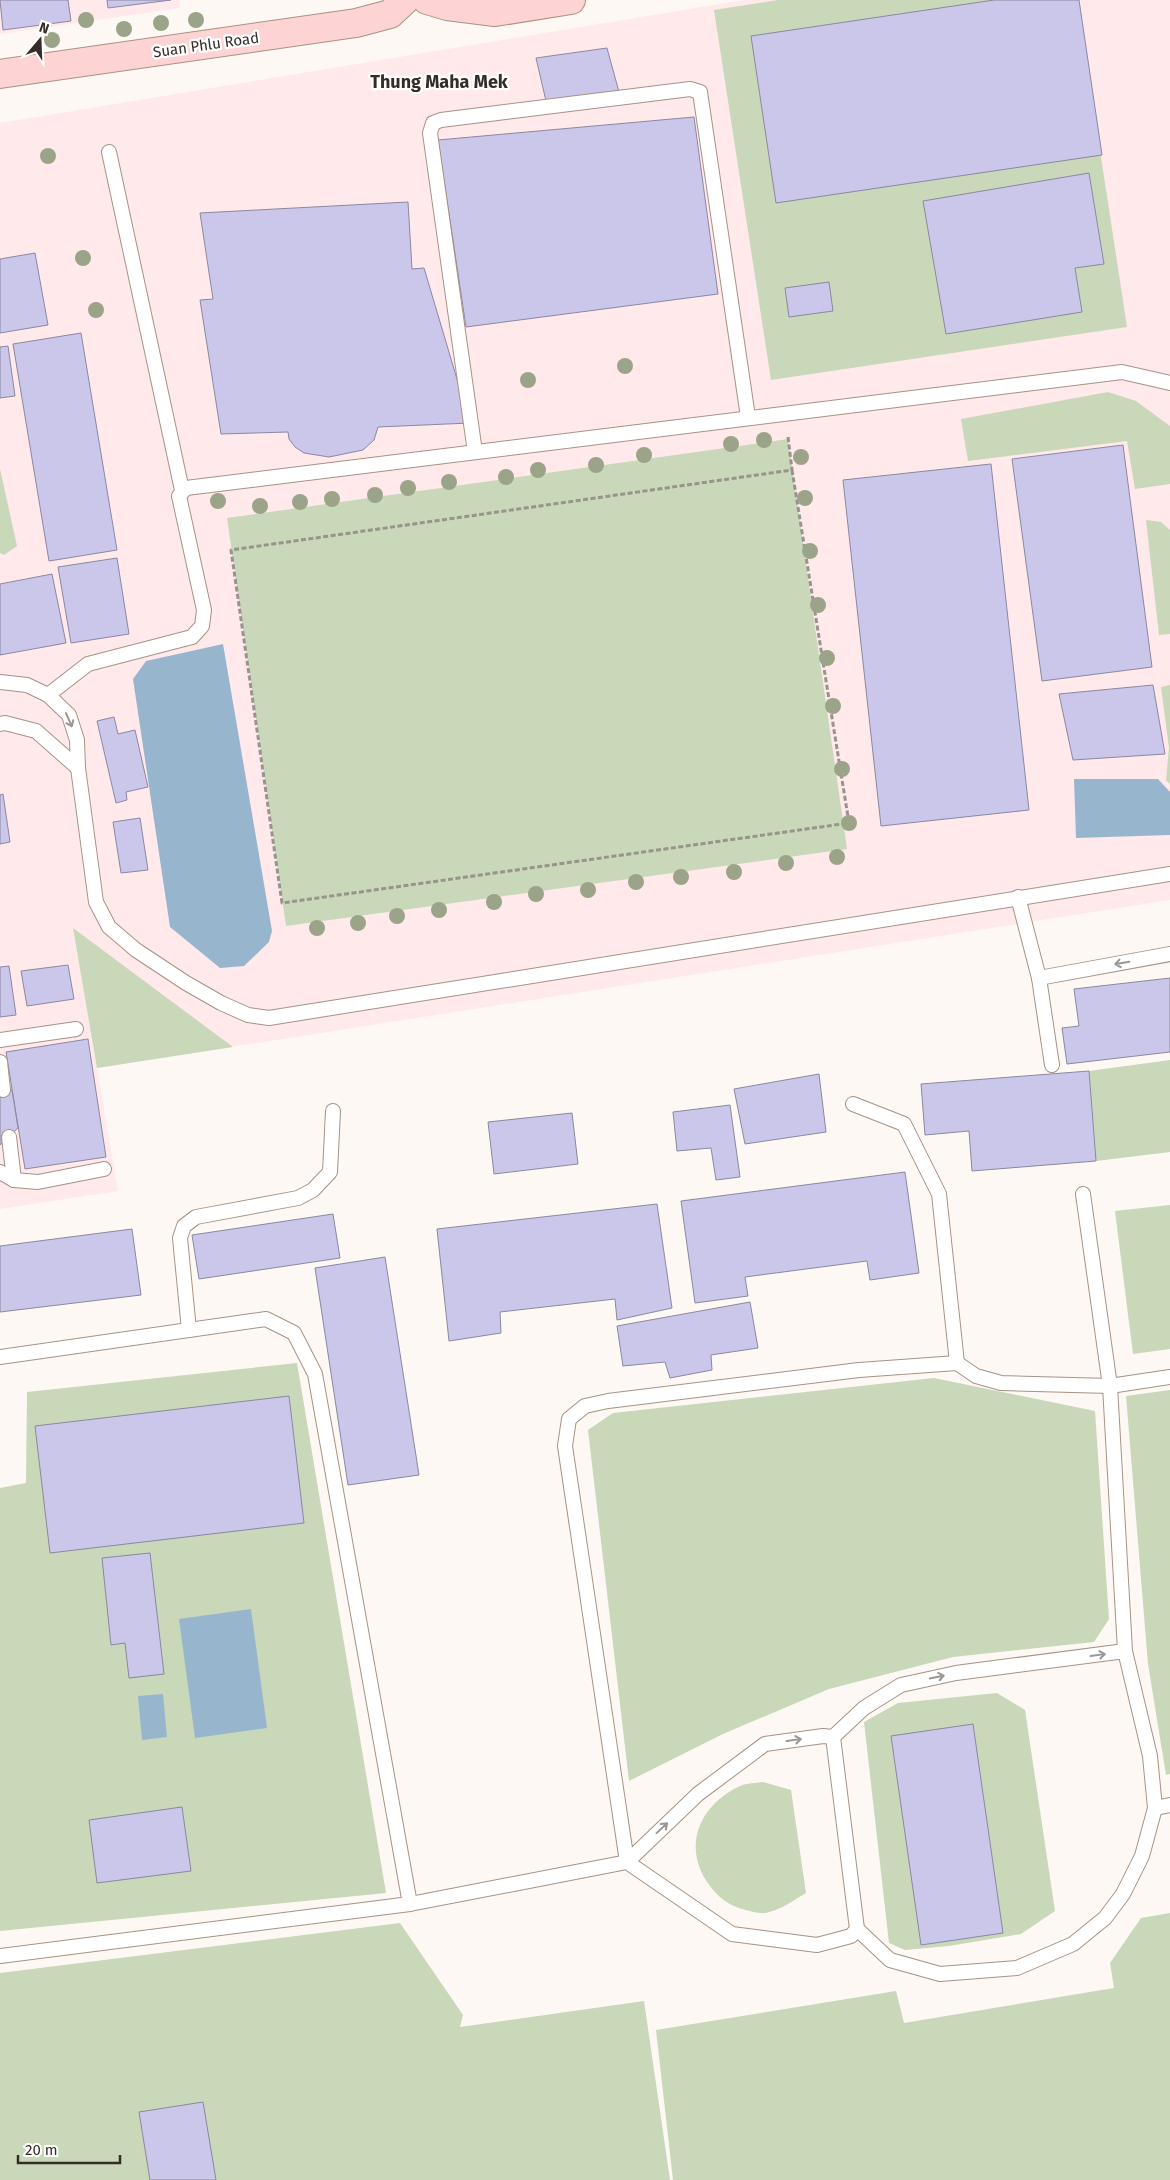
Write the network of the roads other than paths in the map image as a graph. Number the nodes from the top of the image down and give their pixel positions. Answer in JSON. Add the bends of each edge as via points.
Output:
{"nodes":[{"id":1,"x":405,"y":0,"type":"edge"},
{"id":2,"x":427,"y":0,"type":"edge"},
{"id":3,"x":571,"y":0,"type":"edge"},
{"id":4,"x":0,"y":74,"type":"edge"},
{"id":5,"x":109,"y":152,"type":"dead end"},
{"id":6,"x":1170,"y":383,"type":"edge"},
{"id":7,"x":748,"y":418,"type":"junction"},
{"id":8,"x":475,"y":452,"type":"junction"},
{"id":9,"x":182,"y":490,"type":"junction"},
{"id":10,"x":0,"y":682,"type":"edge"},
{"id":11,"x":48,"y":695,"type":"junction"},
{"id":12,"x":0,"y":724,"type":"edge"},
{"id":13,"x":78,"y":768,"type":"junction"},
{"id":14,"x":1170,"y":874,"type":"edge"},
{"id":15,"x":1018,"y":897,"type":"junction"},
{"id":16,"x":1170,"y":954,"type":"edge"},
{"id":17,"x":1039,"y":978,"type":"junction"},
{"id":18,"x":76,"y":1029,"type":"dead end"},
{"id":19,"x":0,"y":1040,"type":"edge"},
{"id":20,"x":0,"y":1062,"type":"edge"},
{"id":21,"x":1052,"y":1065,"type":"dead end"},
{"id":22,"x":3,"y":1090,"type":"dead end"},
{"id":23,"x":853,"y":1104,"type":"dead end"},
{"id":24,"x":333,"y":1110,"type":"dead end"},
{"id":25,"x":9,"y":1137,"type":"dead end"},
{"id":26,"x":104,"y":1169,"type":"dead end"},
{"id":27,"x":0,"y":1172,"type":"edge"},
{"id":28,"x":14,"y":1180,"type":"junction"},
{"id":29,"x":1083,"y":1194,"type":"dead end"},
{"id":30,"x":189,"y":1330,"type":"junction"},
{"id":31,"x":0,"y":1357,"type":"edge"},
{"id":32,"x":957,"y":1363,"type":"junction"},
{"id":33,"x":1170,"y":1377,"type":"edge"},
{"id":34,"x":1110,"y":1386,"type":"junction"},
{"id":35,"x":1125,"y":1651,"type":"junction"},
{"id":36,"x":833,"y":1738,"type":"junction"},
{"id":37,"x":1170,"y":1805,"type":"edge"},
{"id":38,"x":1155,"y":1808,"type":"junction"},
{"id":39,"x":627,"y":1862,"type":"junction"},
{"id":40,"x":410,"y":1904,"type":"junction"},
{"id":41,"x":857,"y":1929,"type":"junction"},
{"id":42,"x":0,"y":1956,"type":"edge"}],
"edges":[{"from":1,"to":4,"type":"main road","name":"Suan Phlu Road","via":[[390,14],[356,23]]},
{"from":2,"to":3,"type":"main road","via":[[495,12]]},
{"from":5,"to":9,"type":"lane"},
{"from":6,"to":7,"type":"lane","via":[[1122,372]]},
{"from":7,"to":8,"type":"lane"},
{"from":7,"to":8,"type":"lane","via":[[700,92],[690,89],[440,120],[433,123],[430,133]]},
{"from":8,"to":9,"type":"lane"},
{"from":9,"to":11,"type":"lane","via":[[179,496],[204,610],[202,626],[192,637],[88,664]]},
{"from":10,"to":11,"type":"lane","via":[[27,685]]},
{"from":11,"to":13,"type":"lane","one_way":true,"via":[[69,715],[77,740]]},
{"from":12,"to":13,"type":"lane","via":[[36,731]]},
{"from":13,"to":15,"type":"lane","via":[[96,902],[109,927],[136,950],[221,1004],[248,1015],[269,1018]]},
{"from":14,"to":15,"type":"lane"},
{"from":15,"to":17,"type":"lane"},
{"from":16,"to":17,"type":"lane","one_way":true},
{"from":17,"to":21,"type":"lane"},
{"from":18,"to":19,"type":"lane"},
{"from":20,"to":22,"type":"lane"},
{"from":23,"to":32,"type":"lane","via":[[904,1124],[939,1194]]},
{"from":24,"to":30,"type":"lane","via":[[330,1172],[313,1190],[298,1198],[196,1217],[184,1226],[180,1238]]},
{"from":25,"to":28,"type":"lane"},
{"from":26,"to":28,"type":"lane","via":[[38,1182]]},
{"from":27,"to":28,"type":"lane"},
{"from":29,"to":34,"type":"lane"},
{"from":30,"to":31,"type":"lane"},
{"from":30,"to":40,"type":"lane","via":[[266,1319],[294,1333],[315,1374]]},
{"from":32,"to":34,"type":"lane","via":[[976,1376],[1001,1383]]},
{"from":32,"to":39,"type":"lane","via":[[859,1370],[608,1401],[585,1406],[569,1419],[565,1446]]},
{"from":33,"to":34,"type":"lane"},
{"from":34,"to":35,"type":"lane"},
{"from":36,"to":35,"type":"lane","one_way":true,"via":[[864,1708],[901,1685],[956,1673]]},
{"from":35,"to":38,"type":"lane","via":[[1150,1756]]},
{"from":39,"to":36,"type":"lane","one_way":true,"via":[[698,1794],[765,1744],[823,1736]]},
{"from":36,"to":41,"type":"lane"},
{"from":37,"to":38,"type":"lane"},
{"from":38,"to":41,"type":"lane","via":[[1142,1856],[1105,1918],[1073,1944],[1017,1968],[940,1974],[890,1960]]},
{"from":39,"to":40,"type":"lane"},
{"from":39,"to":41,"type":"lane","via":[[732,1934],[817,1945],[851,1936]]},
{"from":40,"to":42,"type":"lane"}]}
